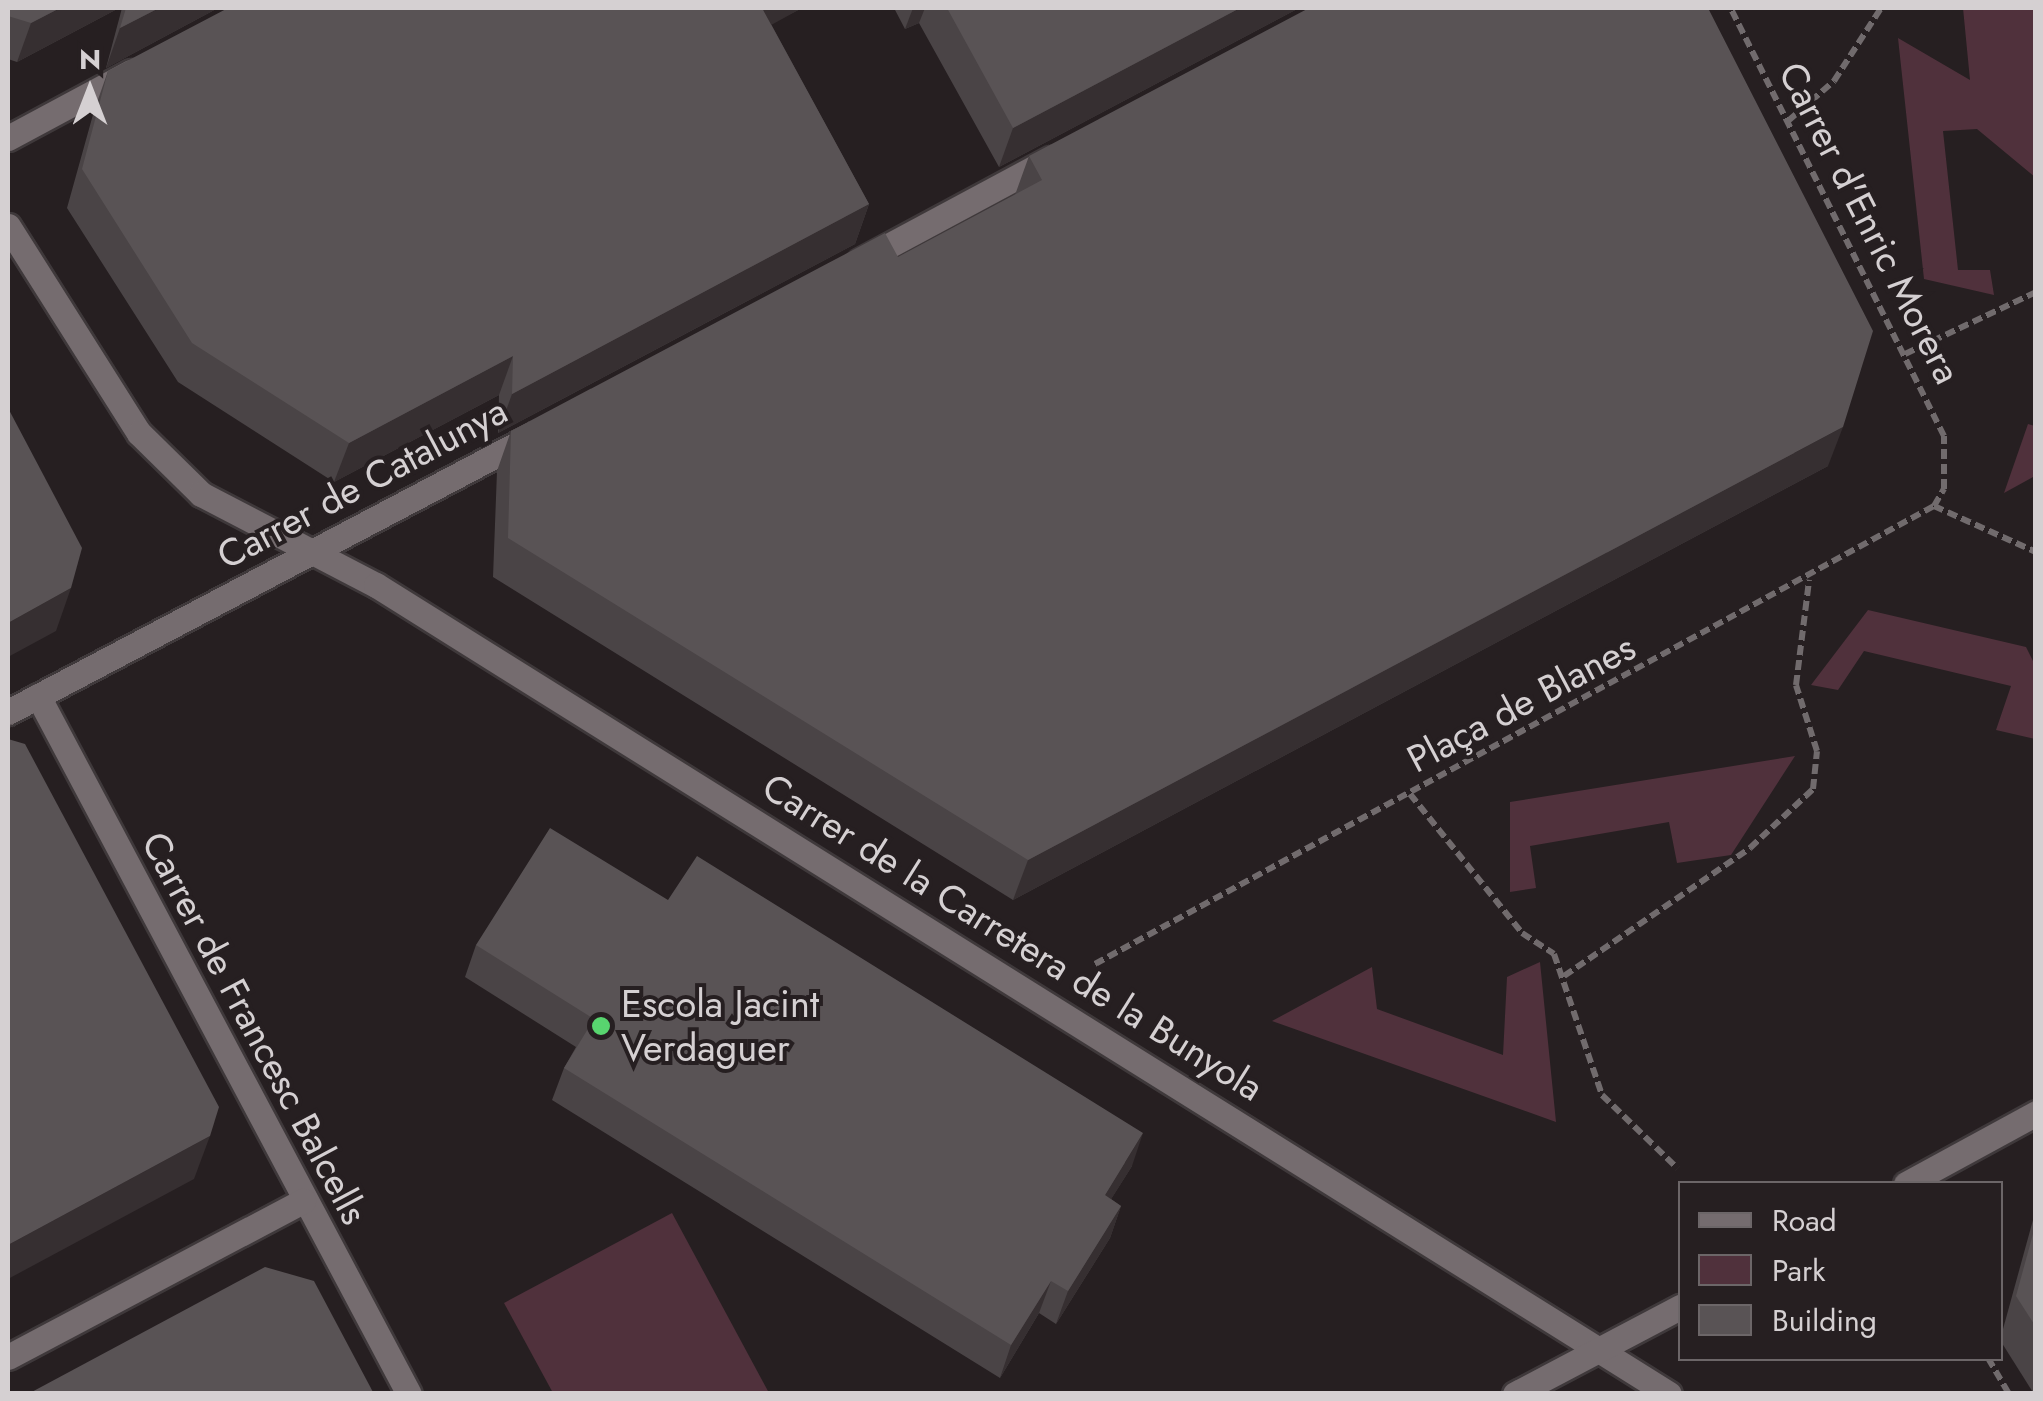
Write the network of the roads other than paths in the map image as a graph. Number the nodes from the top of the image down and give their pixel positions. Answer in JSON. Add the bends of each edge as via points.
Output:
{"nodes":[{"id":1,"x":166,"y":54,"type":"edge"},
{"id":2,"x":8,"y":138,"type":"edge"},
{"id":3,"x":1071,"y":148,"type":"edge"},
{"id":4,"x":8,"y":226,"type":"edge"},
{"id":5,"x":826,"y":278,"type":"edge"},
{"id":6,"x":564,"y":419,"type":"edge"},
{"id":7,"x":314,"y":552,"type":"junction"},
{"id":8,"x":38,"y":696,"type":"junction"},
{"id":9,"x":8,"y":712,"type":"edge"},
{"id":10,"x":2036,"y":1113,"type":"edge"},
{"id":11,"x":1911,"y":1181,"type":"edge"},
{"id":12,"x":303,"y":1201,"type":"junction"},
{"id":13,"x":1678,"y":1308,"type":"edge"},
{"id":14,"x":1602,"y":1349,"type":"junction"},
{"id":15,"x":8,"y":1357,"type":"edge"},
{"id":16,"x":409,"y":1394,"type":"edge"},
{"id":17,"x":1515,"y":1394,"type":"edge"},
{"id":18,"x":1669,"y":1394,"type":"edge"}],
"edges":[{"from":1,"to":2,"type":"street"},
{"from":3,"to":5,"type":"street"},
{"from":4,"to":7,"type":"street","name":"Carrer de la Carretera de la Bunyola","via":[[168,468]]},
{"from":6,"to":7,"type":"street","name":"Carrer de Catalunya"},
{"from":7,"to":8,"type":"street","name":"Carrer de Catalunya"},
{"from":7,"to":14,"type":"street","name":"Carrer de la Carretera de la Bunyola"},
{"from":8,"to":9,"type":"street","name":"Carrer de Catalunya"},
{"from":8,"to":12,"type":"street","name":"Carrer de Francesc Balcells"},
{"from":10,"to":11,"type":"street"},
{"from":12,"to":15,"type":"street"},
{"from":12,"to":16,"type":"street","name":"Carrer de Francesc Balcells"},
{"from":13,"to":14,"type":"street"},
{"from":14,"to":17,"type":"street"},
{"from":14,"to":18,"type":"street","name":"Carrer de la Carretera de la Bunyola"}]}
